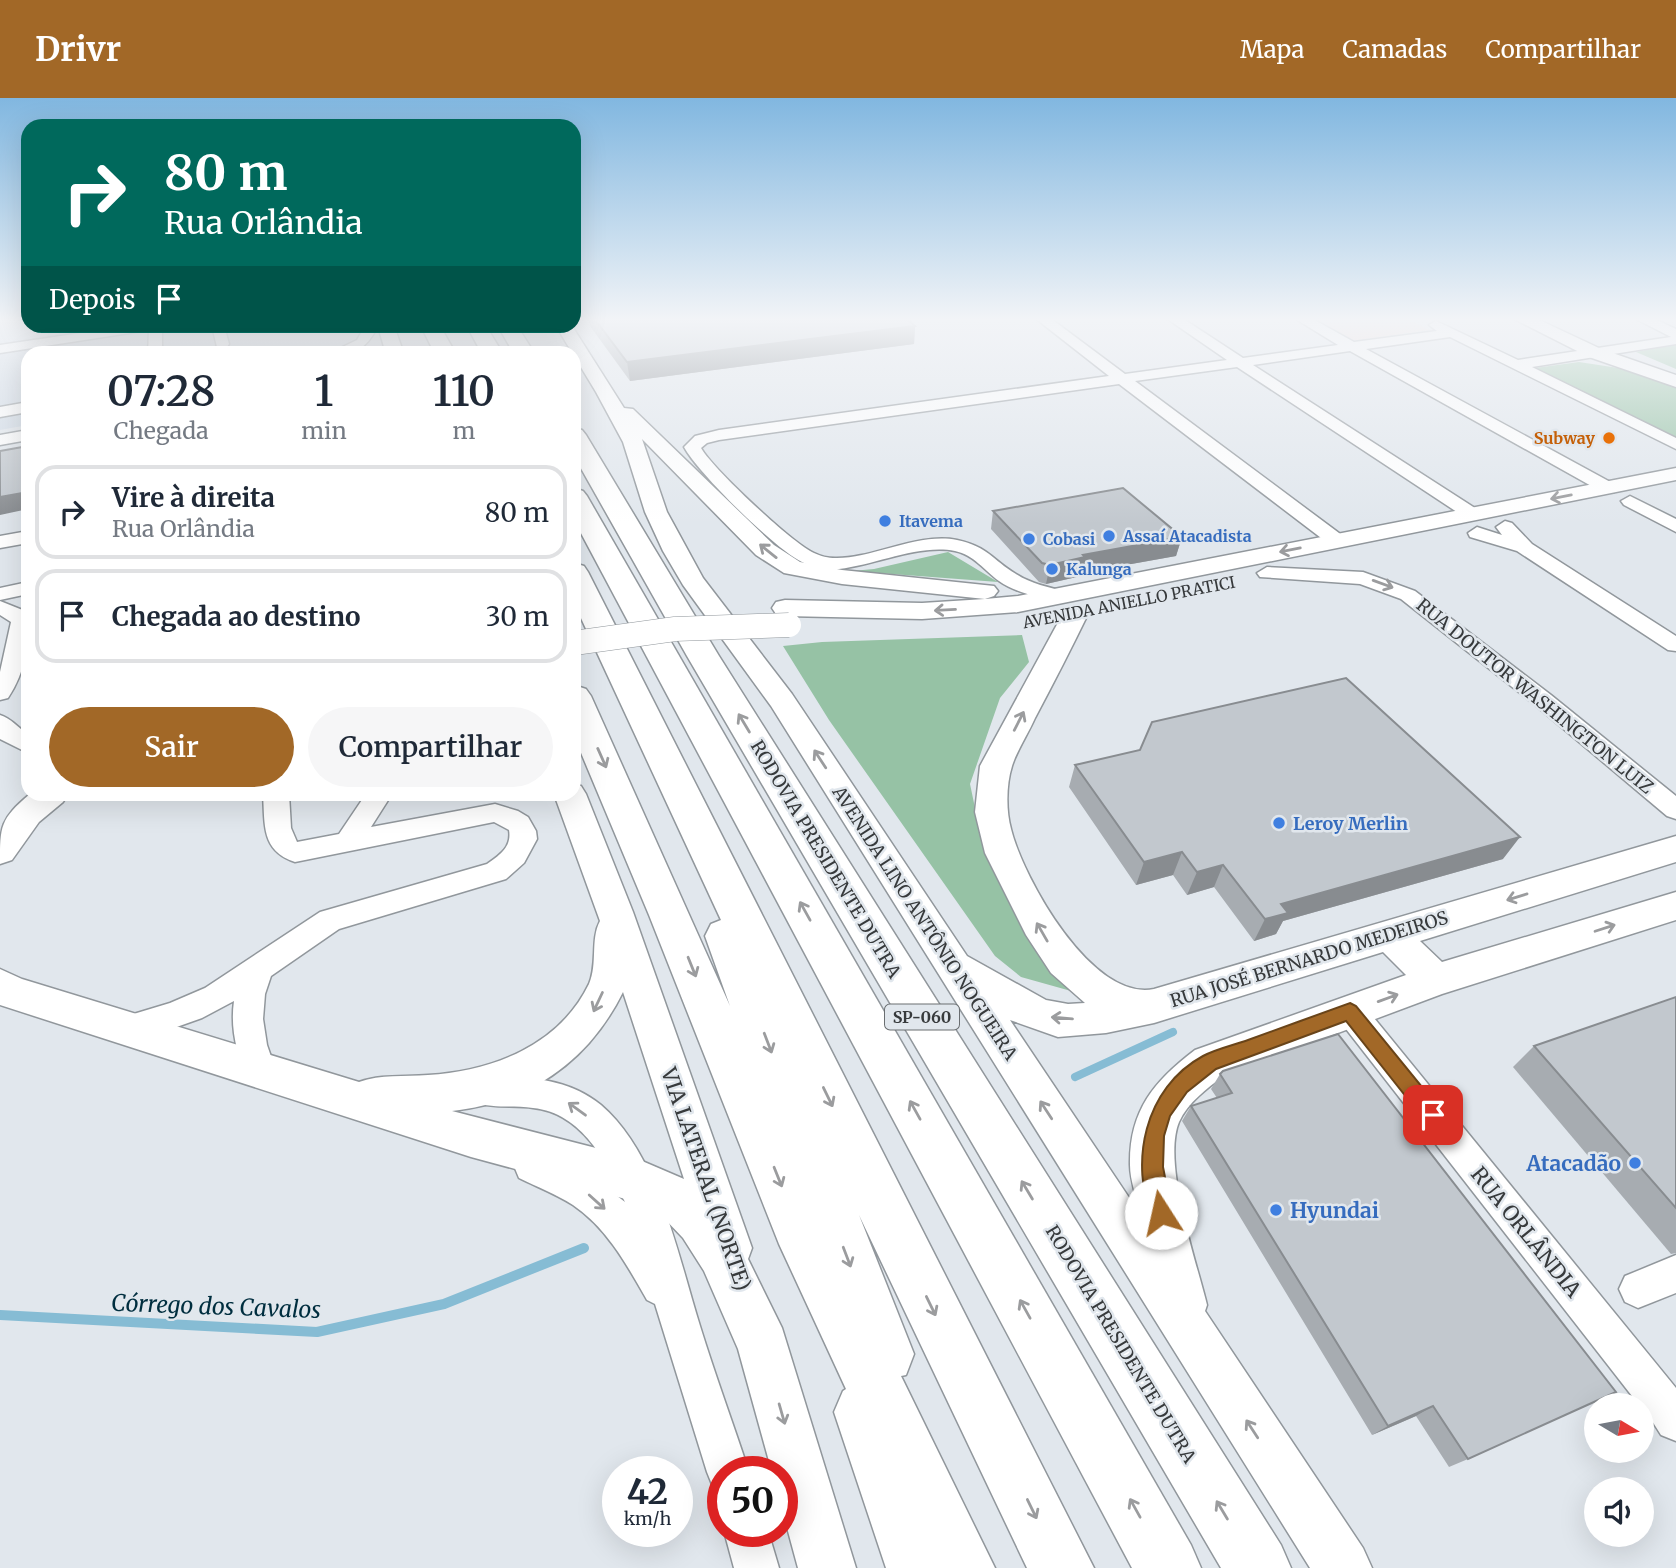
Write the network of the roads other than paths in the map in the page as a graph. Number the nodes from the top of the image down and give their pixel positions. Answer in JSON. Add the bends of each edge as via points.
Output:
{"nodes":[{"id":1,"x":602,"y":387,"type":"edge"},
{"id":2,"x":1068,"y":387,"type":"edge"},
{"id":3,"x":1131,"y":387,"type":"edge"},
{"id":4,"x":1275,"y":387,"type":"edge"},
{"id":5,"x":1423,"y":387,"type":"edge"},
{"id":6,"x":1560,"y":387,"type":"edge"},
{"id":7,"x":614,"y":406,"type":"junction"},
{"id":8,"x":21,"y":408,"type":"edge"},
{"id":9,"x":0,"y":412,"type":"edge"},
{"id":10,"x":21,"y":436,"type":"edge"},
{"id":11,"x":0,"y":440,"type":"edge"},
{"id":12,"x":1676,"y":444,"type":"edge"},
{"id":13,"x":581,"y":465,"type":"edge"},
{"id":14,"x":581,"y":467,"type":"edge"},
{"id":15,"x":581,"y":467,"type":"edge"},
{"id":16,"x":1676,"y":474,"type":"edge"},
{"id":17,"x":1608,"y":488,"type":"junction"},
{"id":18,"x":1676,"y":491,"type":"edge"},
{"id":19,"x":1630,"y":501,"type":"junction"},
{"id":20,"x":1475,"y":523,"type":"junction"},
{"id":21,"x":1676,"y":526,"type":"edge"},
{"id":22,"x":1505,"y":527,"type":"junction"},
{"id":23,"x":21,"y":538,"type":"edge"},
{"id":24,"x":1336,"y":541,"type":"junction"},
{"id":25,"x":0,"y":542,"type":"edge"},
{"id":26,"x":1525,"y":548,"type":"junction"},
{"id":27,"x":1267,"y":573,"type":"junction"},
{"id":28,"x":692,"y":580,"type":"junction"},
{"id":29,"x":581,"y":586,"type":"edge"},
{"id":30,"x":21,"y":590,"type":"edge"},
{"id":31,"x":0,"y":594,"type":"edge"},
{"id":32,"x":1061,"y":603,"type":"junction"},
{"id":33,"x":15,"y":610,"type":"edge"},
{"id":34,"x":787,"y":617,"type":"junction"},
{"id":35,"x":581,"y":625,"type":"edge"},
{"id":36,"x":0,"y":634,"type":"edge"},
{"id":37,"x":581,"y":642,"type":"edge"},
{"id":38,"x":1676,"y":645,"type":"edge"},
{"id":39,"x":21,"y":658,"type":"edge"},
{"id":40,"x":13,"y":668,"type":"junction"},
{"id":41,"x":629,"y":682,"type":"junction"},
{"id":42,"x":0,"y":693,"type":"edge"},
{"id":43,"x":581,"y":712,"type":"edge"},
{"id":44,"x":0,"y":723,"type":"edge"},
{"id":45,"x":21,"y":741,"type":"edge"},
{"id":46,"x":40,"y":801,"type":"edge"},
{"id":47,"x":277,"y":801,"type":"edge"},
{"id":48,"x":375,"y":801,"type":"edge"},
{"id":49,"x":573,"y":801,"type":"edge"},
{"id":50,"x":1676,"y":810,"type":"edge"},
{"id":51,"x":13,"y":816,"type":"edge"},
{"id":52,"x":347,"y":843,"type":"junction"},
{"id":53,"x":1676,"y":849,"type":"edge"},
{"id":54,"x":0,"y":851,"type":"edge"},
{"id":55,"x":1676,"y":906,"type":"edge"},
{"id":56,"x":615,"y":912,"type":"junction"},
{"id":57,"x":1390,"y":935,"type":"junction"},
{"id":58,"x":949,"y":961,"type":"junction"},
{"id":59,"x":259,"y":968,"type":"junction"},
{"id":60,"x":1436,"y":980,"type":"junction"},
{"id":61,"x":0,"y":985,"type":"edge"},
{"id":62,"x":1154,"y":1006,"type":"junction"},
{"id":63,"x":1350,"y":1011,"type":"junction"},
{"id":64,"x":128,"y":1029,"type":"junction"},
{"id":65,"x":260,"y":1071,"type":"junction"},
{"id":66,"x":466,"y":1091,"type":"junction"},
{"id":67,"x":327,"y":1093,"type":"junction"},
{"id":68,"x":471,"y":1137,"type":"junction"},
{"id":69,"x":635,"y":1180,"type":"junction"},
{"id":70,"x":798,"y":1225,"type":"junction"},
{"id":71,"x":1676,"y":1274,"type":"edge"},
{"id":72,"x":1638,"y":1289,"type":"dead end"},
{"id":73,"x":681,"y":1326,"type":"junction"},
{"id":74,"x":1190,"y":1332,"type":"junction"},
{"id":75,"x":763,"y":1348,"type":"junction"},
{"id":76,"x":1676,"y":1420,"type":"edge"},
{"id":77,"x":723,"y":1456,"type":"edge"},
{"id":78,"x":1306,"y":1512,"type":"junction"},
{"id":79,"x":751,"y":1547,"type":"edge"},
{"id":80,"x":757,"y":1568,"type":"edge"},
{"id":81,"x":827,"y":1568,"type":"edge"},
{"id":82,"x":919,"y":1568,"type":"edge"},
{"id":83,"x":964,"y":1568,"type":"edge"},
{"id":84,"x":1061,"y":1568,"type":"edge"},
{"id":85,"x":1168,"y":1568,"type":"edge"},
{"id":86,"x":1258,"y":1568,"type":"edge"},
{"id":87,"x":1343,"y":1568,"type":"edge"},
{"id":88,"x":1363,"y":1568,"type":"edge"}],
"edges":[{"from":1,"to":7,"type":"main road","name":"AVENIDA LINO ANTÔNIO NOGUEIRA"},
{"from":2,"to":32,"type":"street","via":[[701,439],[692,447],[700,461],[810,559],[836,564],[953,545],[975,551],[1006,577]]},
{"from":3,"to":24,"type":"street"},
{"from":4,"to":20,"type":"street"},
{"from":5,"to":17,"type":"street"},
{"from":6,"to":12,"type":"street"},
{"from":7,"to":28,"type":"main road","name":"AVENIDA LINO ANTÔNIO NOGUEIRA","via":[[633,442],[656,512]]},
{"from":32,"to":7,"type":"main road","one_way":true,"via":[[842,578],[793,568],[765,550],[634,420]]},
{"from":8,"to":9,"type":"lane"},
{"from":10,"to":11,"type":"street"},
{"from":13,"to":28,"type":"highway","via":[[612,478],[671,570]]},
{"from":85,"to":14,"type":"highway","number":"SP-060","one_way":true},
{"from":86,"to":15,"type":"highway","name":"RODOVIA PRESIDENTE DUTRA","number":"SP-060","one_way":true,"via":[[716,679]]},
{"from":16,"to":17,"type":"main road","name":"AVENIDA ANIELLO PRATICI"},
{"from":17,"to":20,"type":"main road","name":"AVENIDA ANIELLO PRATICI","one_way":true},
{"from":18,"to":19,"type":"main road","name":"AVENIDA ANIELLO PRATICI"},
{"from":19,"to":21,"type":"street"},
{"from":19,"to":22,"type":"main road","name":"AVENIDA ANIELLO PRATICI"},
{"from":20,"to":22,"type":"main road","name":"AVENIDA ANIELLO PRATICI"},
{"from":20,"to":24,"type":"main road","name":"AVENIDA ANIELLO PRATICI"},
{"from":20,"to":26,"type":"street"},
{"from":20,"to":27,"type":"main road","name":"AVENIDA ANIELLO PRATICI"},
{"from":22,"to":26,"type":"street"},
{"from":23,"to":25,"type":"street"},
{"from":24,"to":32,"type":"main road","name":"AVENIDA ANIELLO PRATICI","one_way":true},
{"from":26,"to":38,"type":"street"},
{"from":27,"to":32,"type":"main road","name":"AVENIDA ANIELLO PRATICI"},
{"from":27,"to":50,"type":"street","name":"RUA DOUTOR WASHINGTON LUIZ","one_way":true,"via":[[1363,578],[1408,595]]},
{"from":58,"to":28,"type":"main road","name":"AVENIDA LINO ANTÔNIO NOGUEIRA","one_way":true,"via":[[782,701]]},
{"from":29,"to":41,"type":"highway"},
{"from":30,"to":31,"type":"street"},
{"from":32,"to":34,"type":"main road","name":"AVENIDA ANIELLO PRATICI","via":[[1016,625],[962,629]]},
{"from":62,"to":32,"type":"main road","one_way":true,"via":[[1123,1003],[1097,993],[1059,958],[1036,921],[992,821],[996,766]]},
{"from":33,"to":36,"type":"street"},
{"from":33,"to":40,"type":"street","via":[[20,632]]},
{"from":34,"to":35,"type":"main road","name":"AVENIDA ANIELLO PRATICI","via":[[682,613]]},
{"from":34,"to":37,"type":"main road","name":"AVENIDA ANIELLO PRATICI","bridge":true},
{"from":39,"to":40,"type":"lane"},
{"from":40,"to":42,"type":"street"},
{"from":41,"to":83,"type":"highway","one_way":true},
{"from":41,"to":84,"type":"highway","one_way":true},
{"from":43,"to":70,"type":"highway","one_way":true},
{"from":44,"to":45,"type":"street"},
{"from":46,"to":51,"type":"main road"},
{"from":47,"to":52,"type":"street","via":[[281,843],[286,849],[306,852]]},
{"from":48,"to":52,"type":"street"},
{"from":49,"to":56,"type":"main road","name":"VIA LATERAL (NORTE)"},
{"from":51,"to":54,"type":"main road"},
{"from":52,"to":59,"type":"street","via":[[495,813],[522,825],[525,837],[521,851],[496,872],[330,920]]},
{"from":53,"to":57,"type":"main road","name":"RUA JOSÉ BERNARDO MEDEIROS","one_way":true},
{"from":60,"to":55,"type":"main road","one_way":true},
{"from":56,"to":66,"type":"main road","one_way":true,"via":[[613,966],[594,1011],[563,1048],[513,1078]]},
{"from":56,"to":75,"type":"main road","name":"VIA LATERAL (NORTE)"},
{"from":57,"to":60,"type":"main road"},
{"from":57,"to":62,"type":"main road","name":"RUA JOSÉ BERNARDO MEDEIROS"},
{"from":62,"to":58,"type":"main road","name":"RUA JOSÉ BERNARDO MEDEIROS","one_way":true,"via":[[1061,1020],[1008,1001]]},
{"from":74,"to":58,"type":"main road","name":"AVENIDA LINO ANTÔNIO NOGUEIRA","one_way":true},
{"from":59,"to":64,"type":"street","via":[[195,1007]]},
{"from":59,"to":65,"type":"street","via":[[247,1010],[251,1051]]},
{"from":63,"to":60,"type":"main road","one_way":true},
{"from":61,"to":64,"type":"main road"},
{"from":63,"to":74,"type":"main road","via":[[1209,1063],[1180,1086],[1161,1112],[1152,1167]]},
{"from":63,"to":76,"type":"street","name":"RUA ORLÂNDIA"},
{"from":64,"to":65,"type":"main road"},
{"from":65,"to":67,"type":"main road"},
{"from":66,"to":67,"type":"main road","via":[[415,1096]]},
{"from":69,"to":66,"type":"street","one_way":true,"via":[[602,1131],[564,1100],[538,1093]]},
{"from":67,"to":68,"type":"main road"},
{"from":68,"to":69,"type":"main road"},
{"from":68,"to":73,"type":"street","one_way":true,"via":[[587,1194],[617,1220]]},
{"from":69,"to":73,"type":"street"},
{"from":69,"to":75,"type":"main road","via":[[678,1200],[699,1222],[721,1254]]},
{"from":70,"to":82,"type":"highway"},
{"from":70,"to":83,"type":"highway"},
{"from":71,"to":72,"type":"street"},
{"from":73,"to":77,"type":"street"},
{"from":78,"to":74,"type":"main road","name":"AVENIDA LINO ANTÔNIO NOGUEIRA","one_way":true},
{"from":75,"to":81,"type":"main road","name":"VIA LATERAL (NORTE)","one_way":true},
{"from":78,"to":87,"type":"main road","name":"AVENIDA LINO ANTÔNIO NOGUEIRA"},
{"from":78,"to":88,"type":"street","name":"AVENIDA LINO ANTÔNIO NOGUEIRA"},
{"from":79,"to":80,"type":"street"}]}
